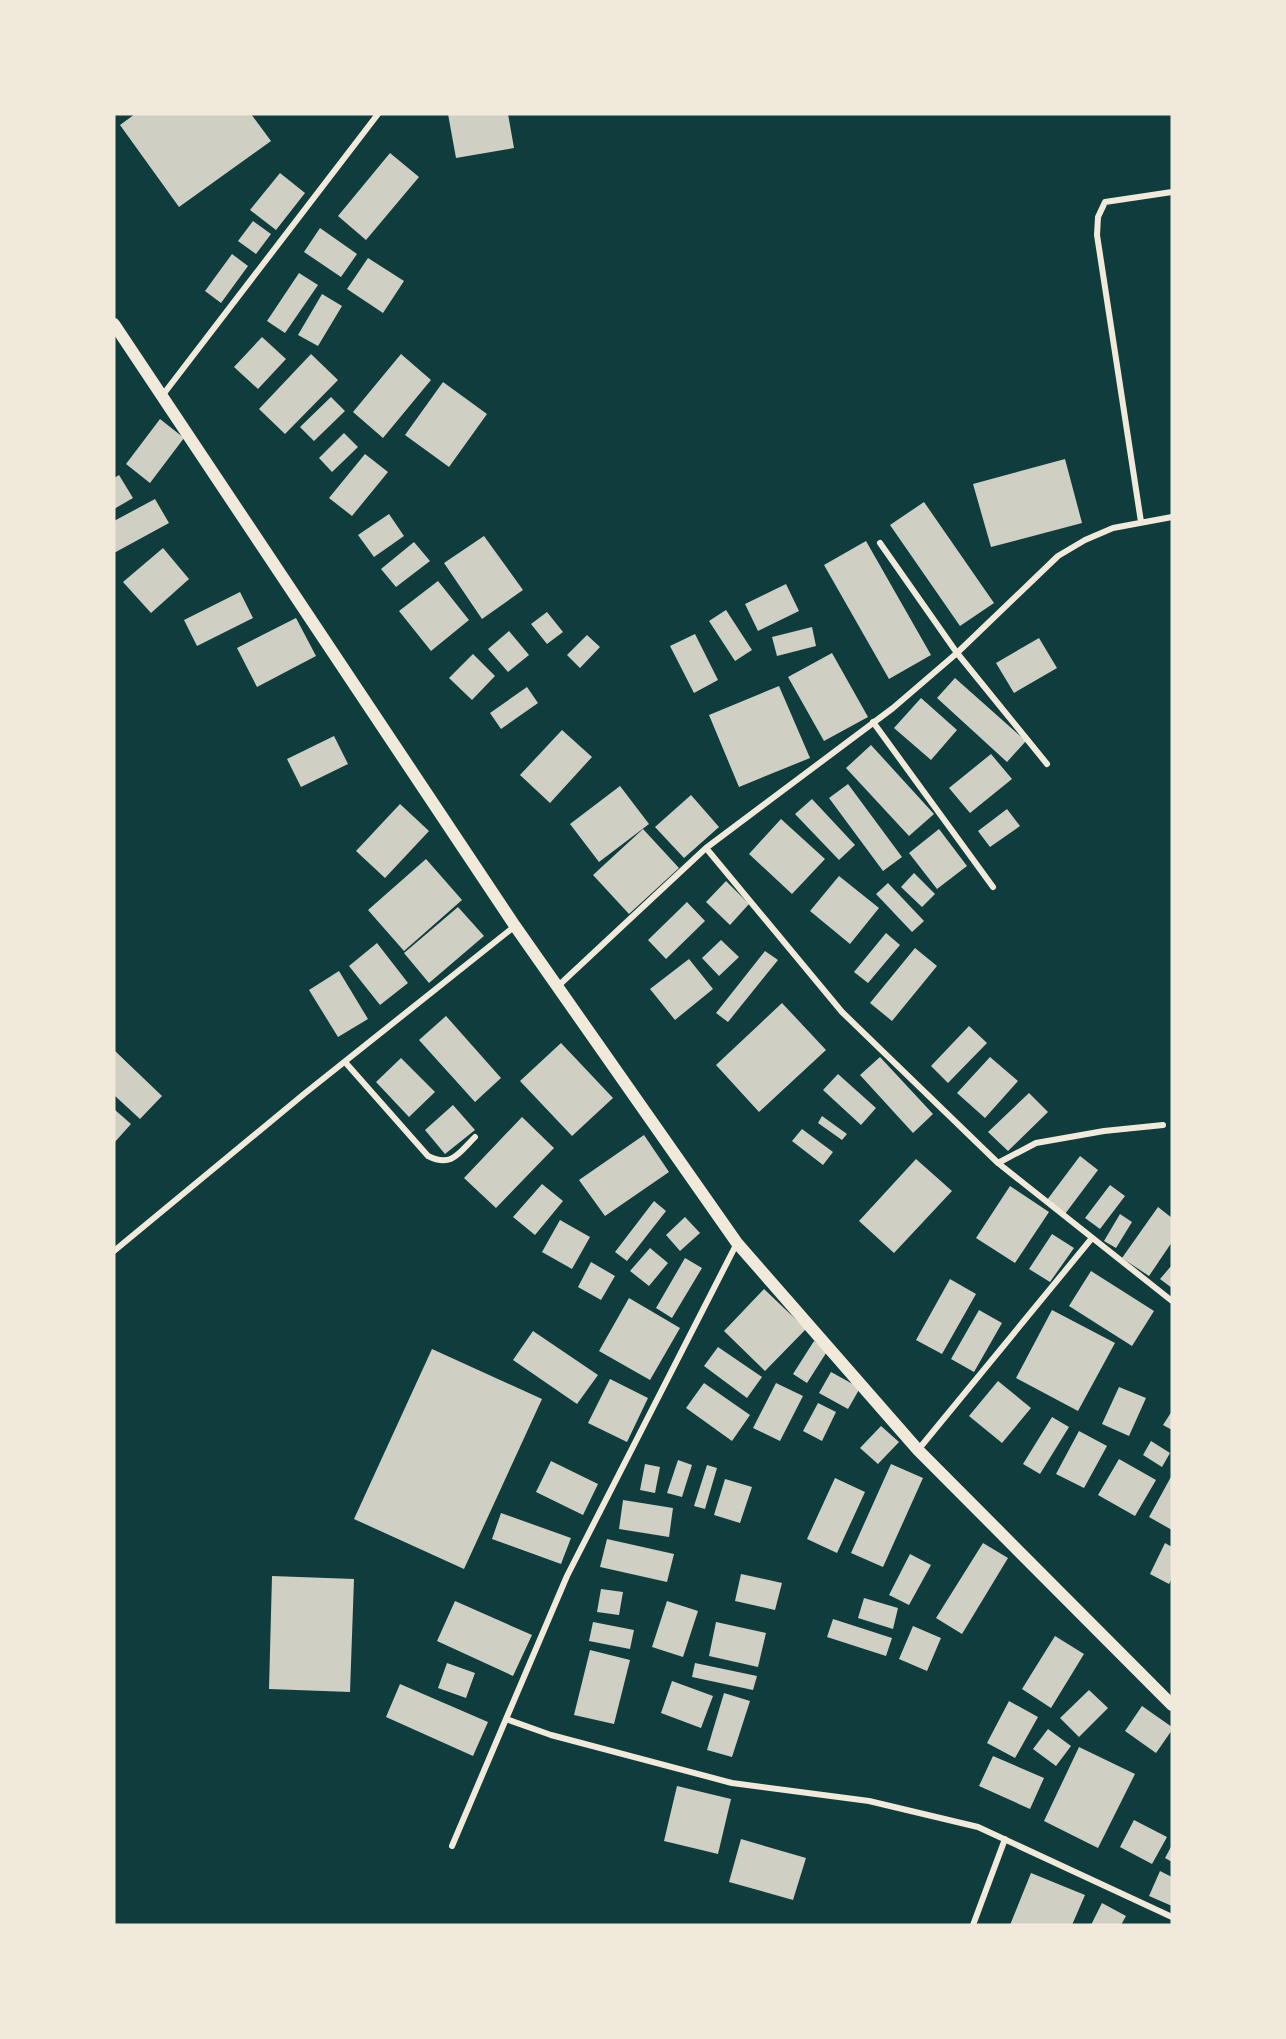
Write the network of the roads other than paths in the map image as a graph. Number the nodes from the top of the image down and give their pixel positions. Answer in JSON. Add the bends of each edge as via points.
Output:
{"nodes":[{"id":1,"x":378,"y":114,"type":"edge"},
{"id":2,"x":1172,"y":192,"type":"edge"},
{"id":3,"x":114,"y":324,"type":"edge"},
{"id":4,"x":119,"y":341,"type":"edge"},
{"id":5,"x":162,"y":396,"type":"junction"},
{"id":6,"x":1172,"y":518,"type":"edge"},
{"id":7,"x":1141,"y":522,"type":"junction"},
{"id":8,"x":880,"y":543,"type":"dead end"},
{"id":9,"x":957,"y":653,"type":"junction"},
{"id":10,"x":873,"y":722,"type":"junction"},
{"id":11,"x":1047,"y":764,"type":"dead end"},
{"id":12,"x":706,"y":848,"type":"junction"},
{"id":13,"x":993,"y":887,"type":"dead end"},
{"id":14,"x":515,"y":926,"type":"junction"},
{"id":15,"x":557,"y":987,"type":"junction"},
{"id":16,"x":345,"y":1062,"type":"junction"},
{"id":17,"x":1163,"y":1125,"type":"dead end"},
{"id":18,"x":475,"y":1137,"type":"dead end"},
{"id":19,"x":998,"y":1163,"type":"junction"},
{"id":20,"x":1092,"y":1238,"type":"junction"},
{"id":21,"x":737,"y":1243,"type":"junction"},
{"id":22,"x":114,"y":1251,"type":"edge"},
{"id":23,"x":1172,"y":1301,"type":"edge"},
{"id":24,"x":918,"y":1450,"type":"junction"},
{"id":25,"x":1172,"y":1705,"type":"edge"},
{"id":26,"x":506,"y":1719,"type":"junction"},
{"id":27,"x":1005,"y":1839,"type":"junction"},
{"id":28,"x":452,"y":1846,"type":"dead end"},
{"id":29,"x":1172,"y":1917,"type":"edge"},
{"id":30,"x":973,"y":1925,"type":"edge"}],
"edges":[{"from":1,"to":5,"type":"street"},
{"from":2,"to":7,"type":"street","via":[[1105,202],[1098,217],[1097,235]]},
{"from":3,"to":4,"type":"main road"},
{"from":4,"to":5,"type":"main road"},
{"from":5,"to":14,"type":"main road"},
{"from":6,"to":7,"type":"street"},
{"from":7,"to":9,"type":"street","via":[[1113,528],[1058,556]]},
{"from":8,"to":9,"type":"street"},
{"from":9,"to":10,"type":"street"},
{"from":9,"to":11,"type":"street"},
{"from":10,"to":12,"type":"street"},
{"from":10,"to":13,"type":"street"},
{"from":12,"to":15,"type":"street"},
{"from":12,"to":19,"type":"street","via":[[842,1012]]},
{"from":14,"to":15,"type":"main road"},
{"from":14,"to":16,"type":"street"},
{"from":15,"to":21,"type":"main road"},
{"from":16,"to":18,"type":"street","via":[[428,1156],[448,1161]]},
{"from":16,"to":22,"type":"street"},
{"from":17,"to":19,"type":"street","via":[[1036,1143]]},
{"from":19,"to":20,"type":"street"},
{"from":20,"to":23,"type":"street"},
{"from":20,"to":24,"type":"street"},
{"from":21,"to":24,"type":"main road"},
{"from":21,"to":26,"type":"street","via":[[567,1576]]},
{"from":24,"to":25,"type":"main road"},
{"from":26,"to":27,"type":"street","via":[[551,1735],[732,1783],[869,1801],[978,1827]]},
{"from":26,"to":28,"type":"street"},
{"from":27,"to":29,"type":"street"},
{"from":27,"to":30,"type":"street"}]}
